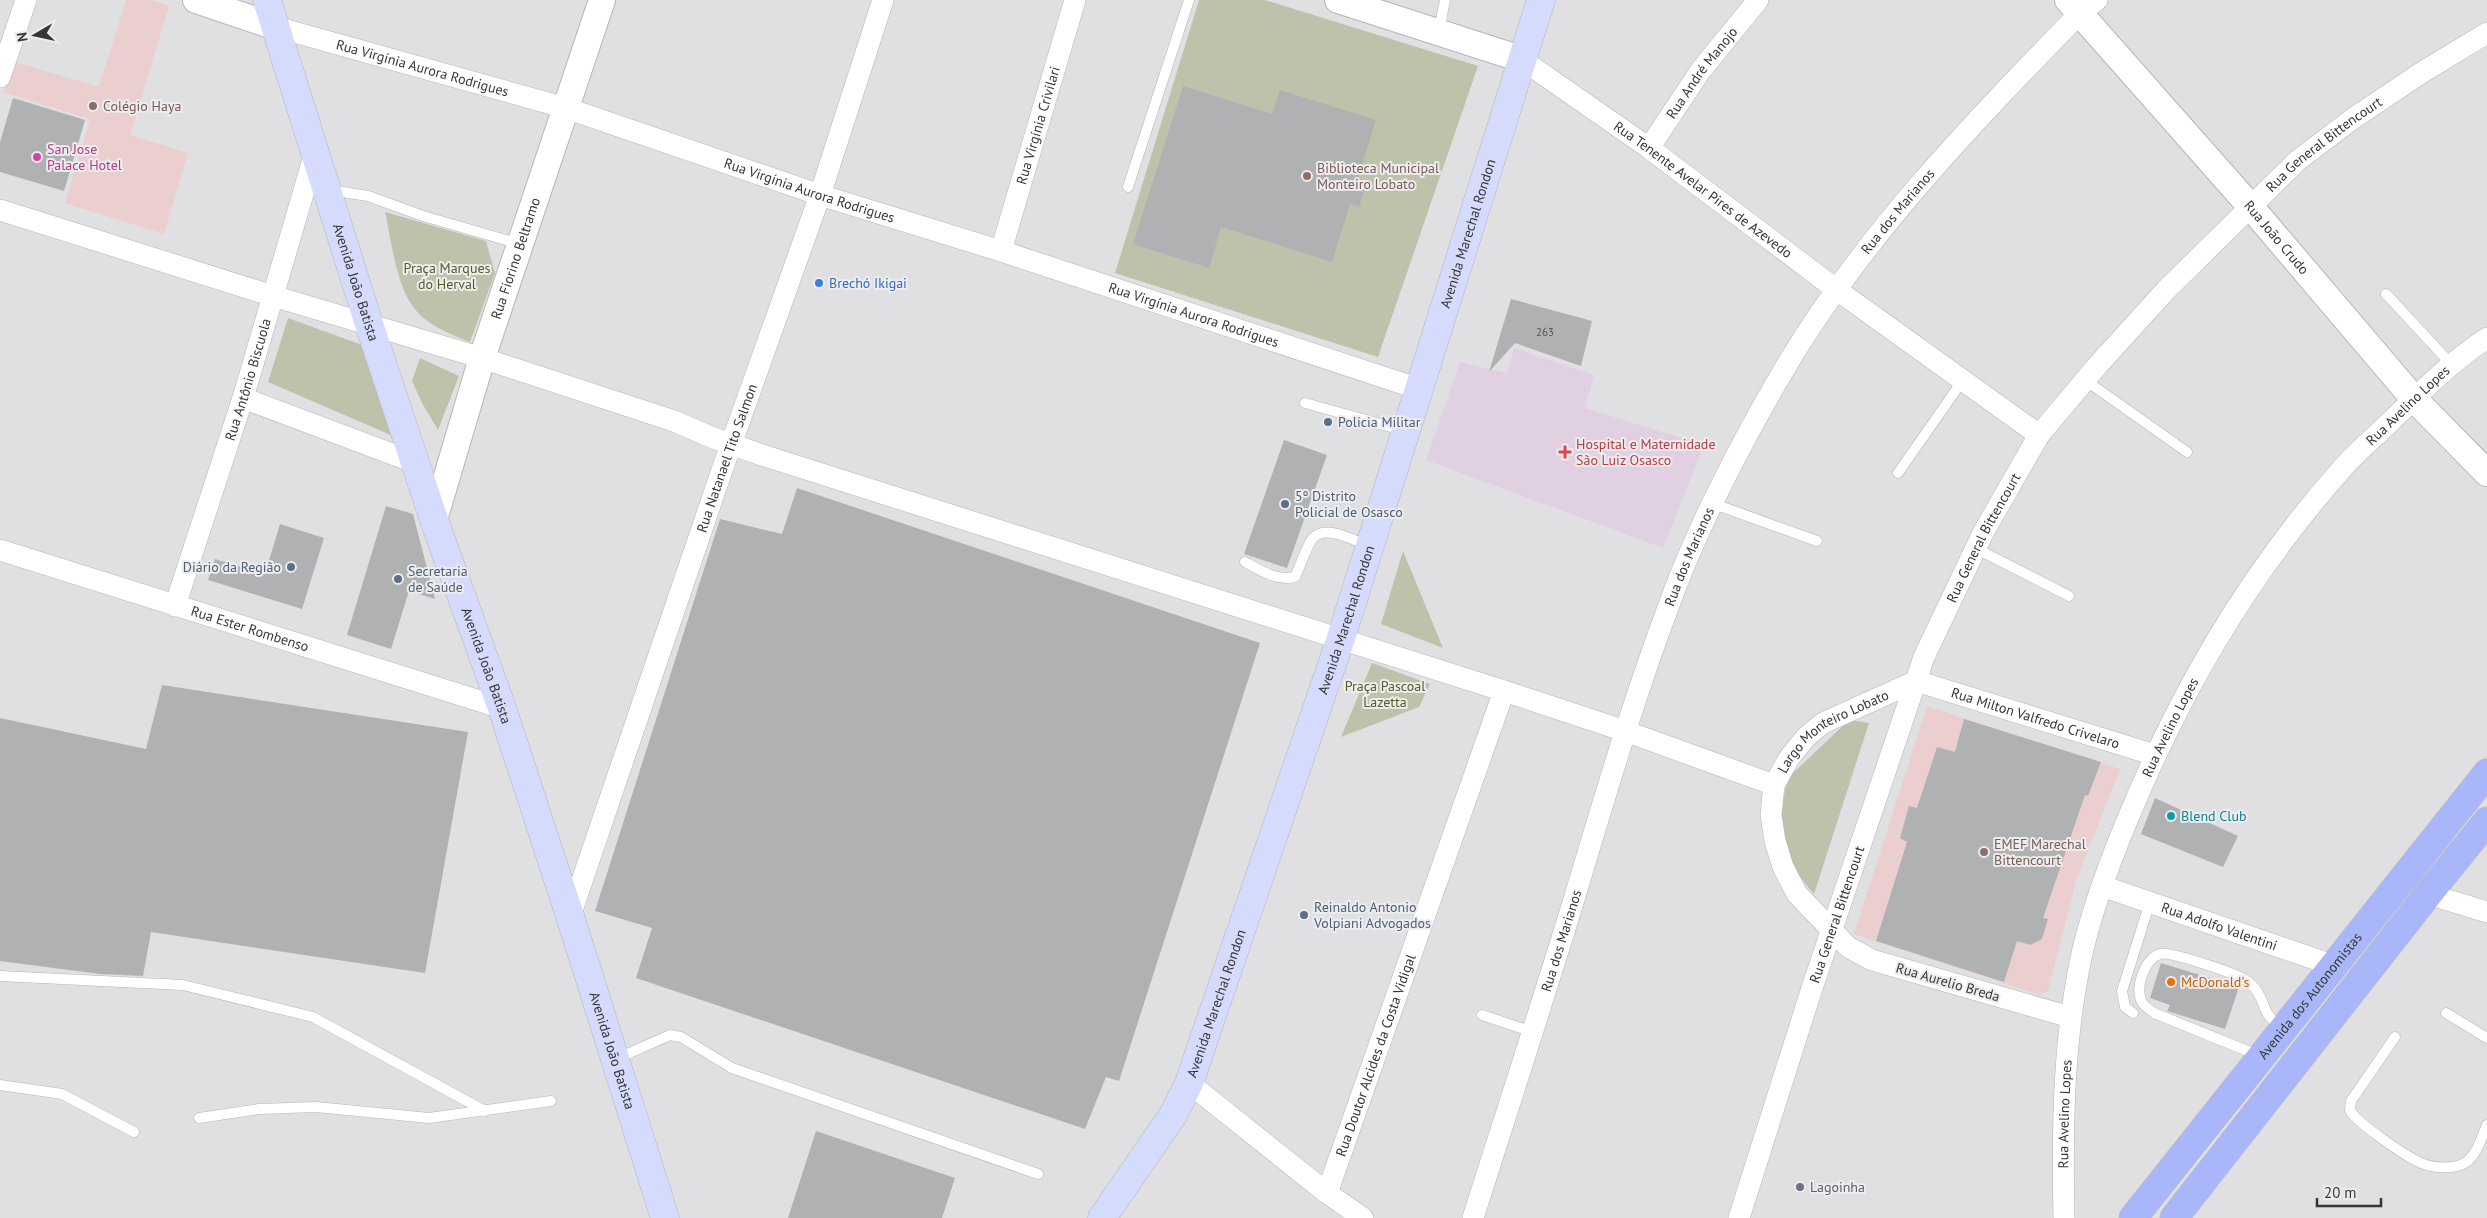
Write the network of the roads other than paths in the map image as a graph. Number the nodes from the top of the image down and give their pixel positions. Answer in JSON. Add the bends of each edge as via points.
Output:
{"nodes":[{"id":1,"x":26,"y":0,"type":"edge"},
{"id":2,"x":196,"y":0,"type":"edge"},
{"id":3,"x":267,"y":0,"type":"edge"},
{"id":4,"x":602,"y":0,"type":"edge"},
{"id":5,"x":883,"y":0,"type":"edge"},
{"id":6,"x":1075,"y":0,"type":"edge"},
{"id":7,"x":1189,"y":0,"type":"edge"},
{"id":8,"x":1338,"y":0,"type":"edge"},
{"id":9,"x":1445,"y":0,"type":"edge"},
{"id":10,"x":1541,"y":0,"type":"edge"},
{"id":11,"x":1758,"y":0,"type":"edge"},
{"id":12,"x":2081,"y":4,"type":"edge"},
{"id":13,"x":276,"y":27,"type":"junction"},
{"id":14,"x":1439,"y":32,"type":"junction"},
{"id":15,"x":2487,"y":33,"type":"edge"},
{"id":16,"x":1521,"y":59,"type":"junction"},
{"id":17,"x":0,"y":77,"type":"edge"},
{"id":18,"x":566,"y":108,"type":"junction"},
{"id":19,"x":1648,"y":148,"type":"junction"},
{"id":20,"x":315,"y":153,"type":"junction"},
{"id":21,"x":1128,"y":187,"type":"dead end"},
{"id":22,"x":326,"y":189,"type":"junction"},
{"id":23,"x":820,"y":195,"type":"junction"},
{"id":24,"x":2250,"y":206,"type":"junction"},
{"id":25,"x":0,"y":210,"type":"edge"},
{"id":26,"x":520,"y":244,"type":"junction"},
{"id":27,"x":1001,"y":251,"type":"junction"},
{"id":28,"x":1837,"y":290,"type":"junction"},
{"id":29,"x":2386,"y":294,"type":"dead end"},
{"id":30,"x":273,"y":296,"type":"junction"},
{"id":31,"x":369,"y":324,"type":"junction"},
{"id":32,"x":2487,"y":338,"type":"edge"},
{"id":33,"x":482,"y":358,"type":"junction"},
{"id":34,"x":2452,"y":365,"type":"junction"},
{"id":35,"x":1963,"y":380,"type":"junction"},
{"id":36,"x":2085,"y":380,"type":"junction"},
{"id":37,"x":1419,"y":389,"type":"junction"},
{"id":38,"x":243,"y":398,"type":"junction"},
{"id":39,"x":2414,"y":399,"type":"junction"},
{"id":40,"x":1305,"y":403,"type":"dead end"},
{"id":41,"x":1406,"y":431,"type":"junction"},
{"id":42,"x":2039,"y":435,"type":"junction"},
{"id":43,"x":731,"y":444,"type":"junction"},
{"id":44,"x":2187,"y":452,"type":"dead end"},
{"id":45,"x":416,"y":463,"type":"junction"},
{"id":46,"x":1898,"y":473,"type":"dead end"},
{"id":47,"x":2487,"y":473,"type":"edge"},
{"id":48,"x":1714,"y":504,"type":"junction"},
{"id":49,"x":434,"y":520,"type":"junction"},
{"id":50,"x":1817,"y":540,"type":"dead end"},
{"id":51,"x":1370,"y":546,"type":"junction"},
{"id":52,"x":1975,"y":548,"type":"junction"},
{"id":53,"x":0,"y":550,"type":"edge"},
{"id":54,"x":1246,"y":562,"type":"dead end"},
{"id":55,"x":2069,"y":596,"type":"dead end"},
{"id":56,"x":175,"y":606,"type":"junction"},
{"id":57,"x":1341,"y":638,"type":"junction"},
{"id":58,"x":1916,"y":681,"type":"junction"},
{"id":59,"x":1504,"y":691,"type":"junction"},
{"id":60,"x":502,"y":708,"type":"junction"},
{"id":61,"x":1625,"y":731,"type":"junction"},
{"id":62,"x":2155,"y":755,"type":"junction"},
{"id":63,"x":2487,"y":773,"type":"edge"},
{"id":64,"x":1774,"y":786,"type":"junction"},
{"id":65,"x":2487,"y":822,"type":"edge"},
{"id":66,"x":2102,"y":886,"type":"junction"},
{"id":67,"x":2428,"y":894,"type":"junction"},
{"id":68,"x":2150,"y":902,"type":"junction"},
{"id":69,"x":2487,"y":912,"type":"edge"},
{"id":70,"x":570,"y":916,"type":"junction"},
{"id":71,"x":1833,"y":933,"type":"junction"},
{"id":72,"x":2335,"y":966,"type":"junction"},
{"id":73,"x":0,"y":976,"type":"edge"},
{"id":74,"x":2446,"y":1012,"type":"dead end"},
{"id":75,"x":2133,"y":1013,"type":"dead end"},
{"id":76,"x":1482,"y":1015,"type":"dead end"},
{"id":77,"x":2070,"y":1017,"type":"junction"},
{"id":78,"x":2283,"y":1031,"type":"junction"},
{"id":79,"x":1533,"y":1032,"type":"junction"},
{"id":80,"x":2394,"y":1037,"type":"dead end"},
{"id":81,"x":2487,"y":1038,"type":"edge"},
{"id":82,"x":2262,"y":1056,"type":"junction"},
{"id":83,"x":615,"y":1059,"type":"junction"},
{"id":84,"x":1189,"y":1083,"type":"junction"},
{"id":85,"x":0,"y":1085,"type":"edge"},
{"id":86,"x":550,"y":1101,"type":"dead end"},
{"id":87,"x":485,"y":1111,"type":"junction"},
{"id":88,"x":200,"y":1118,"type":"dead end"},
{"id":89,"x":2487,"y":1125,"type":"edge"},
{"id":90,"x":134,"y":1132,"type":"dead end"},
{"id":91,"x":1038,"y":1174,"type":"dead end"},
{"id":92,"x":1327,"y":1193,"type":"junction"},
{"id":93,"x":665,"y":1218,"type":"edge"},
{"id":94,"x":1102,"y":1218,"type":"edge"},
{"id":95,"x":1363,"y":1218,"type":"edge"},
{"id":96,"x":1473,"y":1218,"type":"edge"},
{"id":97,"x":1739,"y":1218,"type":"edge"},
{"id":98,"x":2064,"y":1218,"type":"edge"},
{"id":99,"x":2133,"y":1218,"type":"edge"},
{"id":100,"x":2174,"y":1218,"type":"edge"}],
"edges":[{"from":1,"to":17,"type":"street"},
{"from":2,"to":13,"type":"street","name":"Rua Virgínia Aurora Rodrigues"},
{"from":3,"to":13,"type":"main road","name":"Avenida João Batista"},
{"from":4,"to":18,"type":"street","name":"Rua Fiorino Beltramo"},
{"from":5,"to":23,"type":"street","name":"Rua Natanael Tito Salmon"},
{"from":6,"to":27,"type":"street","name":"Rua Virgínia Crivilari"},
{"from":7,"to":21,"type":"lane"},
{"from":8,"to":14,"type":"street","name":"Rua Tenente Avelar Pires de Azevedo"},
{"from":9,"to":14,"type":"lane"},
{"from":10,"to":16,"type":"main road","name":"Avenida Marechal Rondon"},
{"from":11,"to":19,"type":"street","name":"Rua André Manojo","via":[[1701,70]]},
{"from":12,"to":24,"type":"street","name":"Rua João Crudo"},
{"from":12,"to":28,"type":"street","name":"Rua dos Marianos","via":[[1927,174]]},
{"from":13,"to":18,"type":"street","name":"Rua Virgínia Aurora Rodrigues"},
{"from":13,"to":20,"type":"main road","name":"Avenida João Batista"},
{"from":14,"to":16,"type":"street","name":"Rua Tenente Avelar Pires de Azevedo"},
{"from":15,"to":24,"type":"street","name":"Rua General Bittencourt","via":[[2350,120],[2297,162]]},
{"from":16,"to":19,"type":"street","name":"Rua Tenente Avelar Pires de Azevedo"},
{"from":16,"to":37,"type":"main road","name":"Avenida Marechal Rondon"},
{"from":18,"to":23,"type":"street","name":"Rua Virgínia Aurora Rodrigues"},
{"from":18,"to":26,"type":"street","name":"Rua Fiorino Beltramo"},
{"from":19,"to":28,"type":"street","name":"Rua Tenente Avelar Pires de Azevedo"},
{"from":20,"to":22,"type":"main road","name":"Avenida João Batista"},
{"from":20,"to":30,"type":"street","name":"Rua Antônio Biscuola"},
{"from":22,"to":26,"type":"lane","via":[[368,196],[423,216]]},
{"from":22,"to":31,"type":"main road","name":"Avenida João Batista"},
{"from":23,"to":27,"type":"street","name":"Rua Virgínia Aurora Rodrigues"},
{"from":23,"to":43,"type":"street","name":"Rua Natanael Tito Salmon"},
{"from":24,"to":36,"type":"street","name":"Rua General Bittencourt","via":[[2166,290]]},
{"from":24,"to":39,"type":"street","name":"Rua João Crudo"},
{"from":25,"to":30,"type":"street"},
{"from":26,"to":33,"type":"street","name":"Rua Fiorino Beltramo"},
{"from":27,"to":37,"type":"street","name":"Rua Virgínia Aurora Rodrigues"},
{"from":28,"to":35,"type":"street","name":"Rua Tenente Avelar Pires de Azevedo"},
{"from":28,"to":48,"type":"street","name":"Rua dos Marianos","via":[[1783,371]]},
{"from":29,"to":34,"type":"lane"},
{"from":30,"to":31,"type":"street"},
{"from":30,"to":38,"type":"street","name":"Rua Antônio Biscuola"},
{"from":31,"to":33,"type":"street"},
{"from":31,"to":45,"type":"main road","name":"Avenida João Batista"},
{"from":32,"to":34,"type":"street","name":"Rua Avelino Lopes"},
{"from":33,"to":43,"type":"street","via":[[674,421]]},
{"from":33,"to":49,"type":"street","name":"Rua Fiorino Beltramo"},
{"from":34,"to":39,"type":"street","name":"Rua Avelino Lopes"},
{"from":35,"to":42,"type":"street","name":"Rua Tenente Avelar Pires de Azevedo"},
{"from":35,"to":46,"type":"lane"},
{"from":36,"to":42,"type":"street","name":"Rua General Bittencourt"},
{"from":36,"to":44,"type":"lane"},
{"from":37,"to":41,"type":"main road","name":"Avenida Marechal Rondon"},
{"from":38,"to":45,"type":"street"},
{"from":38,"to":56,"type":"street","name":"Rua Antônio Biscuola"},
{"from":39,"to":47,"type":"street","name":"Rua João Crudo"},
{"from":39,"to":62,"type":"street","name":"Rua Avelino Lopes","via":[[2340,471],[2268,562],[2237,605],[2200,668]]},
{"from":40,"to":41,"type":"lane"},
{"from":41,"to":51,"type":"main road","name":"Avenida Marechal Rondon"},
{"from":42,"to":52,"type":"street","name":"Rua General Bittencourt"},
{"from":43,"to":57,"type":"street"},
{"from":43,"to":70,"type":"street","name":"Rua Natanael Tito Salmon"},
{"from":45,"to":49,"type":"main road","name":"Avenida João Batista"},
{"from":48,"to":50,"type":"lane"},
{"from":48,"to":61,"type":"street","name":"Rua dos Marianos","via":[[1681,575]]},
{"from":49,"to":60,"type":"main road","name":"Avenida João Batista"},
{"from":51,"to":54,"type":"lane","via":[[1333,533],[1321,533],[1313,538],[1295,577],[1288,578],[1278,578]]},
{"from":51,"to":57,"type":"main road","name":"Avenida Marechal Rondon"},
{"from":52,"to":55,"type":"lane"},
{"from":52,"to":58,"type":"street","name":"Rua General Bittencourt","via":[[1946,605]]},
{"from":53,"to":56,"type":"street","name":"Rua Ester Rombenso"},
{"from":56,"to":60,"type":"street","name":"Rua Ester Rombenso"},
{"from":57,"to":59,"type":"street"},
{"from":57,"to":84,"type":"main road","name":"Avenida Marechal Rondon"},
{"from":58,"to":62,"type":"street","name":"Rua Milton Valfredo Crivelaro"},
{"from":58,"to":64,"type":"street","name":"Largo Monteiro Lobato","via":[[1823,723],[1789,758]]},
{"from":58,"to":71,"type":"street","name":"Rua General Bittencourt"},
{"from":59,"to":61,"type":"street"},
{"from":59,"to":92,"type":"street","name":"Rua Doutor Alcides da Costa Vidigal"},
{"from":60,"to":70,"type":"main road","name":"Avenida João Batista"},
{"from":61,"to":64,"type":"street"},
{"from":61,"to":79,"type":"street","name":"Rua dos Marianos"},
{"from":62,"to":66,"type":"street","name":"Rua Avelino Lopes","via":[[2113,852]]},
{"from":63,"to":72,"type":"main road","name":"Avenida dos Autonomistas"},
{"from":64,"to":71,"type":"street","name":"Largo Monteiro Lobato","via":[[1771,815],[1783,867],[1798,894]]},
{"from":65,"to":67,"type":"main road","name":"Avenida dos Autonomistas"},
{"from":66,"to":68,"type":"street","name":"Rua Adolfo Valentini"},
{"from":66,"to":77,"type":"street","name":"Rua Avelino Lopes","via":[[2084,948]]},
{"from":67,"to":69,"type":"street"},
{"from":67,"to":100,"type":"main road","name":"Avenida dos Autonomistas"},
{"from":68,"to":72,"type":"street","name":"Rua Adolfo Valentini"},
{"from":68,"to":75,"type":"lane","via":[[2122,991],[2125,1006]]},
{"from":70,"to":83,"type":"main road","name":"Avenida João Batista"},
{"from":71,"to":77,"type":"street","name":"Rua Aurelio Breda","via":[[1872,960]]},
{"from":71,"to":97,"type":"street","name":"Rua General Bittencourt","via":[[1812,988]]},
{"from":72,"to":78,"type":"main road","name":"Avenida dos Autonomistas"},
{"from":73,"to":87,"type":"lane","via":[[184,986],[313,1017]]},
{"from":74,"to":81,"type":"lane"},
{"from":76,"to":79,"type":"lane"},
{"from":77,"to":98,"type":"street","name":"Rua Avelino Lopes","via":[[2066,1060]]},
{"from":78,"to":82,"type":"main road","name":"Avenida dos Autonomistas"},
{"from":78,"to":82,"type":"lane","via":[[2268,1014],[2259,992],[2246,980],[2173,954],[2160,954],[2150,960],[2140,982],[2144,1006],[2154,1013]]},
{"from":79,"to":96,"type":"street","name":"Rua dos Marianos"},
{"from":80,"to":89,"type":"lane","via":[[2351,1101],[2350,1110],[2356,1118],[2421,1163],[2442,1167],[2466,1162],[2473,1155]]},
{"from":82,"to":99,"type":"main road","name":"Avenida dos Autonomistas"},
{"from":83,"to":91,"type":"lane","via":[[670,1035],[681,1037],[732,1068]]},
{"from":83,"to":93,"type":"main road","name":"Avenida João Batista"},
{"from":84,"to":92,"type":"street"},
{"from":84,"to":94,"type":"main road","name":"Avenida Marechal Rondon","via":[[1173,1115]]},
{"from":85,"to":90,"type":"lane","via":[[62,1094]]},
{"from":86,"to":87,"type":"lane"},
{"from":87,"to":88,"type":"lane","via":[[429,1118],[316,1108],[268,1108]]},
{"from":92,"to":95,"type":"street"}]}
